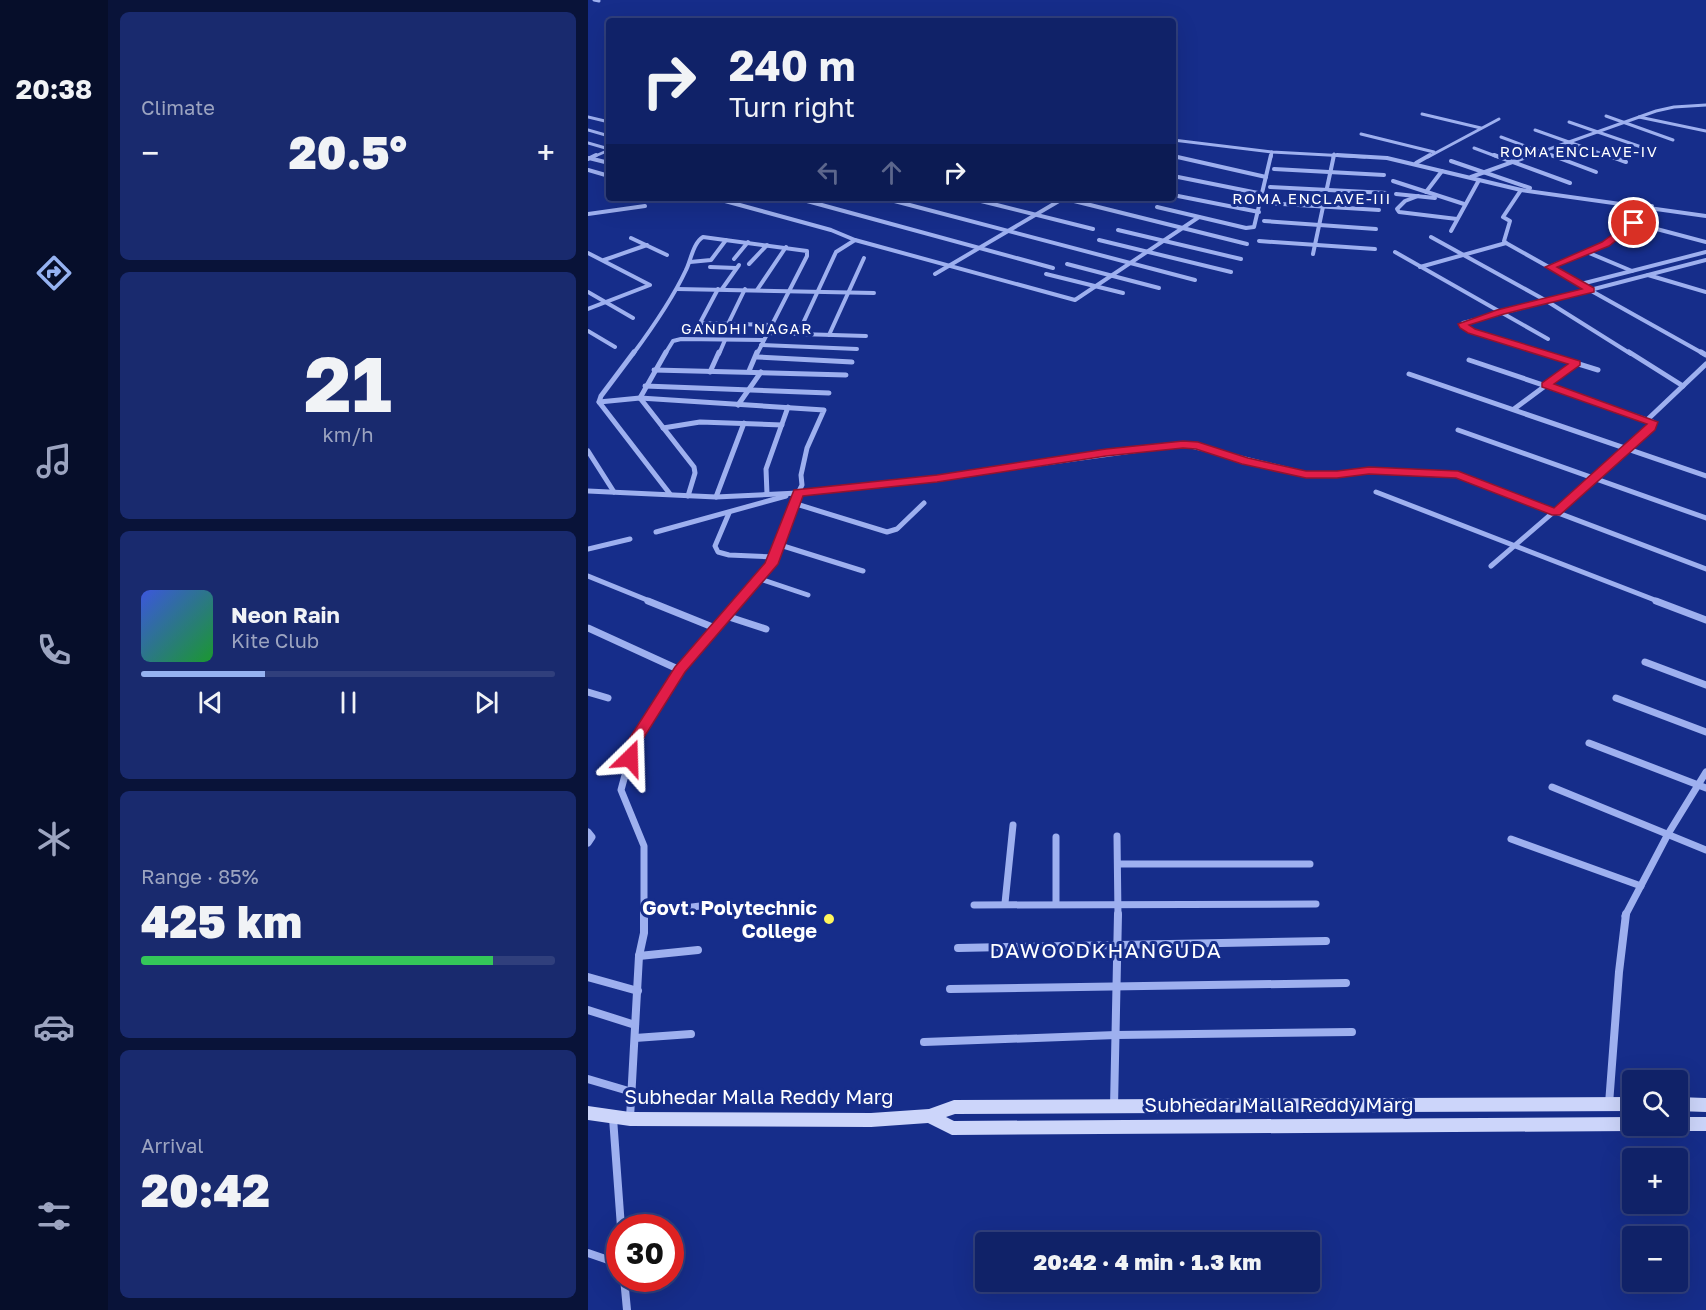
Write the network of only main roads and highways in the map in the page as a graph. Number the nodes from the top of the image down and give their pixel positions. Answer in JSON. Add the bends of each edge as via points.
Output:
{"nodes":[{"id":1,"x":1622,"y":1104,"type":"edge"},
{"id":2,"x":1688,"y":1104,"type":"edge"},
{"id":3,"x":1706,"y":1105,"type":"edge"},
{"id":4,"x":588,"y":1113,"type":"edge"},
{"id":5,"x":930,"y":1116,"type":"junction"},
{"id":6,"x":1622,"y":1124,"type":"edge"},
{"id":7,"x":1688,"y":1124,"type":"edge"},
{"id":8,"x":1706,"y":1124,"type":"edge"}],
"edges":[{"from":1,"to":5,"type":"main road","name":"Subhedar Malla Reddy Marg","via":[[954,1107]]},
{"from":2,"to":3,"type":"main road"},
{"from":4,"to":5,"type":"main road","name":"Subhedar Malla Reddy Marg","via":[[622,1119],[871,1120]]},
{"from":5,"to":6,"type":"main road","name":"Subhedar Malla Reddy Marg","via":[[952,1128]]},
{"from":7,"to":8,"type":"main road"}]}
